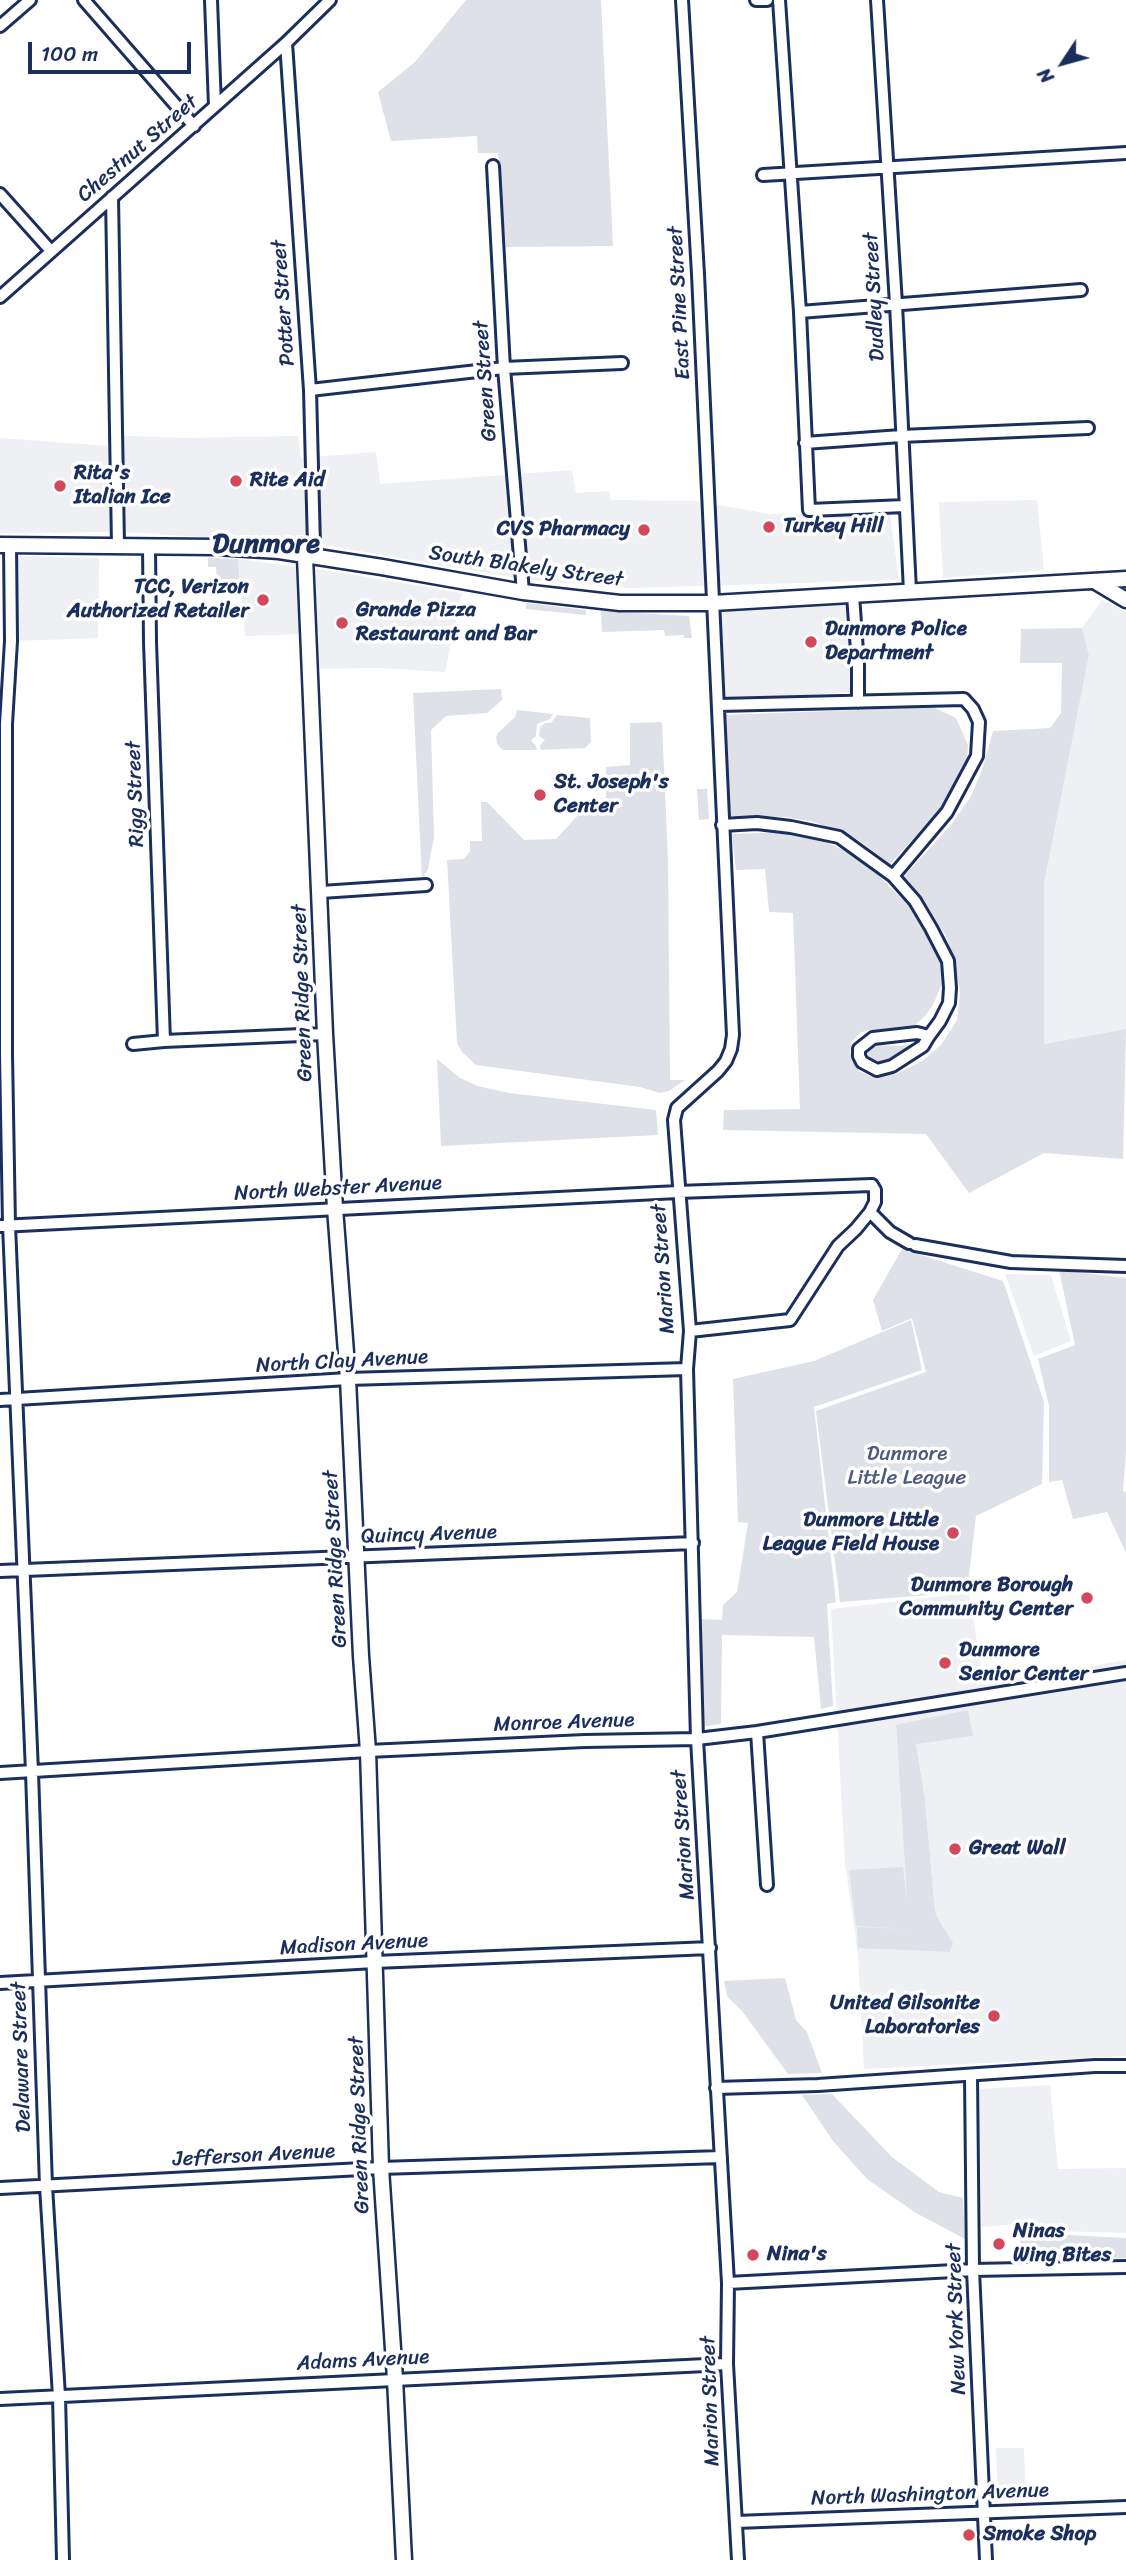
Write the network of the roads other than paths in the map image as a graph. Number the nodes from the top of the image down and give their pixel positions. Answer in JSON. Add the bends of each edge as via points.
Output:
{"nodes":[{"id":1,"x":30,"y":0,"type":"edge"},
{"id":2,"x":84,"y":0,"type":"edge"},
{"id":3,"x":211,"y":0,"type":"edge"},
{"id":4,"x":330,"y":0,"type":"edge"},
{"id":5,"x":682,"y":0,"type":"edge"},
{"id":6,"x":756,"y":0,"type":"edge"},
{"id":7,"x":767,"y":0,"type":"edge"},
{"id":8,"x":779,"y":0,"type":"edge"},
{"id":9,"x":877,"y":0,"type":"edge"},
{"id":10,"x":0,"y":26,"type":"edge"},
{"id":11,"x":286,"y":43,"type":"junction"},
{"id":12,"x":215,"y":106,"type":"junction"},
{"id":13,"x":194,"y":126,"type":"junction"},
{"id":14,"x":1126,"y":153,"type":"edge"},
{"id":15,"x":492,"y":166,"type":"dead end"},
{"id":16,"x":887,"y":166,"type":"junction"},
{"id":17,"x":791,"y":173,"type":"junction"},
{"id":18,"x":763,"y":174,"type":"dead end"},
{"id":19,"x":0,"y":194,"type":"edge"},
{"id":20,"x":112,"y":197,"type":"junction"},
{"id":21,"x":51,"y":251,"type":"junction"},
{"id":22,"x":1081,"y":290,"type":"dead end"},
{"id":23,"x":0,"y":297,"type":"edge"},
{"id":24,"x":896,"y":303,"type":"junction"},
{"id":25,"x":800,"y":312,"type":"junction"},
{"id":26,"x":622,"y":363,"type":"dead end"},
{"id":27,"x":504,"y":368,"type":"junction"},
{"id":28,"x":310,"y":390,"type":"junction"},
{"id":29,"x":1088,"y":428,"type":"dead end"},
{"id":30,"x":901,"y":436,"type":"junction"},
{"id":31,"x":805,"y":443,"type":"junction"},
{"id":32,"x":905,"y":506,"type":"junction"},
{"id":33,"x":5,"y":545,"type":"edge"},
{"id":34,"x":118,"y":545,"type":"junction"},
{"id":35,"x":149,"y":546,"type":"junction"},
{"id":36,"x":305,"y":557,"type":"junction"},
{"id":37,"x":1126,"y":579,"type":"edge"},
{"id":38,"x":1096,"y":582,"type":"junction"},
{"id":39,"x":910,"y":591,"type":"junction"},
{"id":40,"x":523,"y":592,"type":"junction"},
{"id":41,"x":853,"y":595,"type":"junction"},
{"id":42,"x":1126,"y":600,"type":"edge"},
{"id":43,"x":713,"y":603,"type":"junction"},
{"id":44,"x":858,"y":702,"type":"junction"},
{"id":45,"x":719,"y":705,"type":"junction"},
{"id":46,"x":3,"y":724,"type":"edge"},
{"id":47,"x":722,"y":825,"type":"junction"},
{"id":48,"x":893,"y":876,"type":"junction"},
{"id":49,"x":426,"y":886,"type":"dead end"},
{"id":50,"x":321,"y":892,"type":"junction"},
{"id":51,"x":3,"y":944,"type":"edge"},
{"id":52,"x":325,"y":1034,"type":"junction"},
{"id":53,"x":929,"y":1036,"type":"junction"},
{"id":54,"x":164,"y":1041,"type":"junction"},
{"id":55,"x":133,"y":1044,"type":"dead end"},
{"id":56,"x":3,"y":1054,"type":"edge"},
{"id":57,"x":677,"y":1108,"type":"joint"},
{"id":58,"x":678,"y":1192,"type":"junction"},
{"id":59,"x":334,"y":1208,"type":"junction"},
{"id":60,"x":870,"y":1212,"type":"junction"},
{"id":61,"x":4,"y":1225,"type":"edge"},
{"id":62,"x":1126,"y":1266,"type":"edge"},
{"id":63,"x":690,"y":1331,"type":"junction"},
{"id":64,"x":687,"y":1369,"type":"junction"},
{"id":65,"x":348,"y":1379,"type":"junction"},
{"id":66,"x":16,"y":1399,"type":"junction"},
{"id":67,"x":0,"y":1400,"type":"edge"},
{"id":68,"x":693,"y":1543,"type":"junction"},
{"id":69,"x":356,"y":1558,"type":"junction"},
{"id":70,"x":22,"y":1570,"type":"junction"},
{"id":71,"x":0,"y":1571,"type":"edge"},
{"id":72,"x":1126,"y":1673,"type":"edge"},
{"id":73,"x":757,"y":1732,"type":"junction"},
{"id":74,"x":697,"y":1739,"type":"junction"},
{"id":75,"x":368,"y":1751,"type":"junction"},
{"id":76,"x":32,"y":1772,"type":"junction"},
{"id":77,"x":0,"y":1773,"type":"edge"},
{"id":78,"x":768,"y":1885,"type":"dead end"},
{"id":79,"x":710,"y":1948,"type":"junction"},
{"id":80,"x":375,"y":1962,"type":"junction"},
{"id":81,"x":38,"y":1981,"type":"junction"},
{"id":82,"x":0,"y":1983,"type":"edge"},
{"id":83,"x":1126,"y":2066,"type":"edge"},
{"id":84,"x":971,"y":2076,"type":"junction"},
{"id":85,"x":716,"y":2088,"type":"junction"},
{"id":86,"x":721,"y":2157,"type":"junction"},
{"id":87,"x":381,"y":2168,"type":"junction"},
{"id":88,"x":47,"y":2186,"type":"junction"},
{"id":89,"x":0,"y":2188,"type":"edge"},
{"id":90,"x":1126,"y":2267,"type":"edge"},
{"id":91,"x":973,"y":2270,"type":"junction"},
{"id":92,"x":728,"y":2283,"type":"junction"},
{"id":93,"x":727,"y":2364,"type":"junction"},
{"id":94,"x":396,"y":2379,"type":"junction"},
{"id":95,"x":59,"y":2396,"type":"junction"},
{"id":96,"x":0,"y":2399,"type":"edge"},
{"id":97,"x":1126,"y":2507,"type":"edge"},
{"id":98,"x":982,"y":2512,"type":"junction"},
{"id":99,"x":736,"y":2522,"type":"junction"},
{"id":100,"x":63,"y":2560,"type":"edge"},
{"id":101,"x":404,"y":2560,"type":"edge"},
{"id":102,"x":738,"y":2560,"type":"edge"},
{"id":103,"x":986,"y":2560,"type":"edge"}],
"edges":[{"from":1,"to":10,"type":"street"},
{"from":2,"to":13,"type":"street"},
{"from":3,"to":12,"type":"street"},
{"from":4,"to":11,"type":"street","name":"Chestnut Street"},
{"from":5,"to":43,"type":"street","name":"East Pine Street"},
{"from":6,"to":7,"type":"street"},
{"from":8,"to":17,"type":"street"},
{"from":9,"to":16,"type":"street","name":"Dudley Street"},
{"from":11,"to":12,"type":"street","name":"Chestnut Street"},
{"from":11,"to":28,"type":"street","name":"Potter Street"},
{"from":12,"to":13,"type":"street","name":"Chestnut Street"},
{"from":13,"to":20,"type":"street","name":"Chestnut Street"},
{"from":14,"to":16,"type":"street"},
{"from":15,"to":27,"type":"street","name":"Green Street"},
{"from":16,"to":17,"type":"street"},
{"from":16,"to":24,"type":"street","name":"Dudley Street"},
{"from":17,"to":18,"type":"street"},
{"from":17,"to":25,"type":"street"},
{"from":19,"to":21,"type":"street"},
{"from":20,"to":21,"type":"street","name":"Chestnut Street"},
{"from":20,"to":34,"type":"street"},
{"from":21,"to":23,"type":"street","name":"Chestnut Street"},
{"from":22,"to":24,"type":"street"},
{"from":24,"to":25,"type":"street"},
{"from":24,"to":30,"type":"street","name":"Dudley Street"},
{"from":25,"to":31,"type":"street"},
{"from":26,"to":27,"type":"street"},
{"from":27,"to":28,"type":"street"},
{"from":27,"to":40,"type":"street","name":"Green Street"},
{"from":28,"to":36,"type":"street","name":"Potter Street","via":[[314,546]]},
{"from":29,"to":30,"type":"street"},
{"from":30,"to":31,"type":"street"},
{"from":30,"to":32,"type":"street","name":"Dudley Street"},
{"from":31,"to":32,"type":"street","via":[[809,510]]},
{"from":32,"to":39,"type":"street","name":"Dudley Street"},
{"from":33,"to":34,"type":"main road","name":"South Blakely Street"},
{"from":33,"to":46,"type":"street","name":"Delaware Street","via":[[11,641]]},
{"from":34,"to":35,"type":"main road","name":"South Blakely Street"},
{"from":35,"to":36,"type":"main road","name":"South Blakely Street","via":[[279,551]]},
{"from":35,"to":54,"type":"street","name":"Rigg Street"},
{"from":36,"to":40,"type":"main road","name":"South Blakely Street"},
{"from":36,"to":50,"type":"main road","name":"Green Ridge Street"},
{"from":37,"to":38,"type":"main road","name":"South Blakely Street"},
{"from":38,"to":39,"type":"main road","name":"South Blakely Street"},
{"from":38,"to":42,"type":"main road"},
{"from":39,"to":41,"type":"main road","name":"South Blakely Street"},
{"from":40,"to":43,"type":"main road","name":"South Blakely Street","via":[[620,603]]},
{"from":41,"to":43,"type":"main road","name":"South Blakely Street"},
{"from":41,"to":44,"type":"street"},
{"from":43,"to":45,"type":"street","name":"East Pine Street"},
{"from":44,"to":45,"type":"street"},
{"from":44,"to":48,"type":"street","via":[[964,699],[979,722],[977,755],[947,813]]},
{"from":45,"to":47,"type":"street","name":"East Pine Street"},
{"from":46,"to":51,"type":"street","name":"Delaware Street"},
{"from":47,"to":48,"type":"street","via":[[780,825],[839,837]]},
{"from":47,"to":57,"type":"street","name":"East Pine Street","via":[[731,1049],[718,1070]]},
{"from":48,"to":53,"type":"street","via":[[915,901],[948,961],[949,1003]]},
{"from":49,"to":50,"type":"street"},
{"from":50,"to":52,"type":"main road","name":"Green Ridge Street"},
{"from":51,"to":56,"type":"street","name":"Delaware Street"},
{"from":52,"to":54,"type":"street"},
{"from":52,"to":59,"type":"main road","name":"Green Ridge Street"},
{"from":53,"to":53,"type":"street","via":[[873,1038],[859,1049],[859,1056],[867,1067],[892,1066],[923,1046]]},
{"from":54,"to":55,"type":"street"},
{"from":56,"to":61,"type":"street","name":"Delaware Street"},
{"from":57,"to":58,"type":"street","name":"Marion Street"},
{"from":58,"to":59,"type":"street","name":"North Webster Avenue"},
{"from":58,"to":60,"type":"street","name":"North Webster Avenue","via":[[867,1184],[874,1190]]},
{"from":58,"to":63,"type":"street","name":"Marion Street"},
{"from":59,"to":61,"type":"street","name":"North Webster Avenue"},
{"from":59,"to":65,"type":"main road","name":"Green Ridge Street"},
{"from":60,"to":62,"type":"street","via":[[890,1232],[912,1244],[1011,1262]]},
{"from":60,"to":63,"type":"street","via":[[838,1246],[790,1320]]},
{"from":61,"to":66,"type":"street","name":"Delaware Street"},
{"from":63,"to":64,"type":"street","name":"Marion Street"},
{"from":64,"to":65,"type":"street","name":"North Clay Avenue"},
{"from":64,"to":68,"type":"street","name":"Marion Street"},
{"from":65,"to":66,"type":"street","name":"North Clay Avenue"},
{"from":65,"to":69,"type":"main road","name":"Green Ridge Street"},
{"from":66,"to":67,"type":"street","name":"North Clay Avenue"},
{"from":66,"to":70,"type":"street","name":"Delaware Street"},
{"from":68,"to":69,"type":"street","name":"Quincy Avenue"},
{"from":68,"to":74,"type":"street","name":"Marion Street"},
{"from":69,"to":70,"type":"street","name":"Quincy Avenue"},
{"from":69,"to":75,"type":"main road","name":"Green Ridge Street"},
{"from":70,"to":71,"type":"street","name":"Quincy Avenue"},
{"from":70,"to":76,"type":"street","name":"Delaware Street"},
{"from":72,"to":73,"type":"street","name":"Monroe Avenue"},
{"from":73,"to":74,"type":"street","name":"Monroe Avenue"},
{"from":73,"to":78,"type":"street"},
{"from":74,"to":75,"type":"street","name":"Monroe Avenue"},
{"from":74,"to":79,"type":"street","name":"Marion Street"},
{"from":75,"to":76,"type":"street","name":"Monroe Avenue"},
{"from":75,"to":80,"type":"main road","name":"Green Ridge Street"},
{"from":76,"to":77,"type":"street","name":"Monroe Avenue"},
{"from":76,"to":81,"type":"street","name":"Delaware Street"},
{"from":79,"to":80,"type":"street","name":"Madison Avenue"},
{"from":79,"to":85,"type":"street","name":"Marion Street"},
{"from":80,"to":81,"type":"street","name":"Madison Avenue"},
{"from":80,"to":87,"type":"main road","name":"Green Ridge Street"},
{"from":81,"to":82,"type":"street","name":"Madison Avenue"},
{"from":81,"to":88,"type":"street","name":"Delaware Street"},
{"from":83,"to":84,"type":"street"},
{"from":84,"to":85,"type":"street"},
{"from":84,"to":91,"type":"street","name":"New York Street"},
{"from":85,"to":86,"type":"street","name":"Marion Street"},
{"from":86,"to":87,"type":"street","name":"Jefferson Avenue"},
{"from":86,"to":92,"type":"street","name":"Marion Street"},
{"from":87,"to":88,"type":"street","name":"Jefferson Avenue"},
{"from":87,"to":94,"type":"main road","name":"Green Ridge Street"},
{"from":88,"to":89,"type":"street","name":"Jefferson Avenue"},
{"from":88,"to":95,"type":"street","name":"Delaware Street"},
{"from":90,"to":91,"type":"street"},
{"from":91,"to":92,"type":"street"},
{"from":91,"to":98,"type":"street","name":"New York Street"},
{"from":92,"to":93,"type":"street","name":"Marion Street"},
{"from":93,"to":94,"type":"street","name":"Adams Avenue"},
{"from":93,"to":99,"type":"street","name":"Marion Street"},
{"from":94,"to":95,"type":"street","name":"Adams Avenue"},
{"from":94,"to":101,"type":"main road","name":"Green Ridge Street"},
{"from":95,"to":96,"type":"street","name":"Adams Avenue"},
{"from":95,"to":100,"type":"street","name":"Delaware Street"},
{"from":97,"to":98,"type":"street","name":"North Washington Avenue"},
{"from":98,"to":99,"type":"street","name":"North Washington Avenue"},
{"from":98,"to":103,"type":"street","name":"New York Street"},
{"from":99,"to":102,"type":"street","name":"Marion Street"}]}
